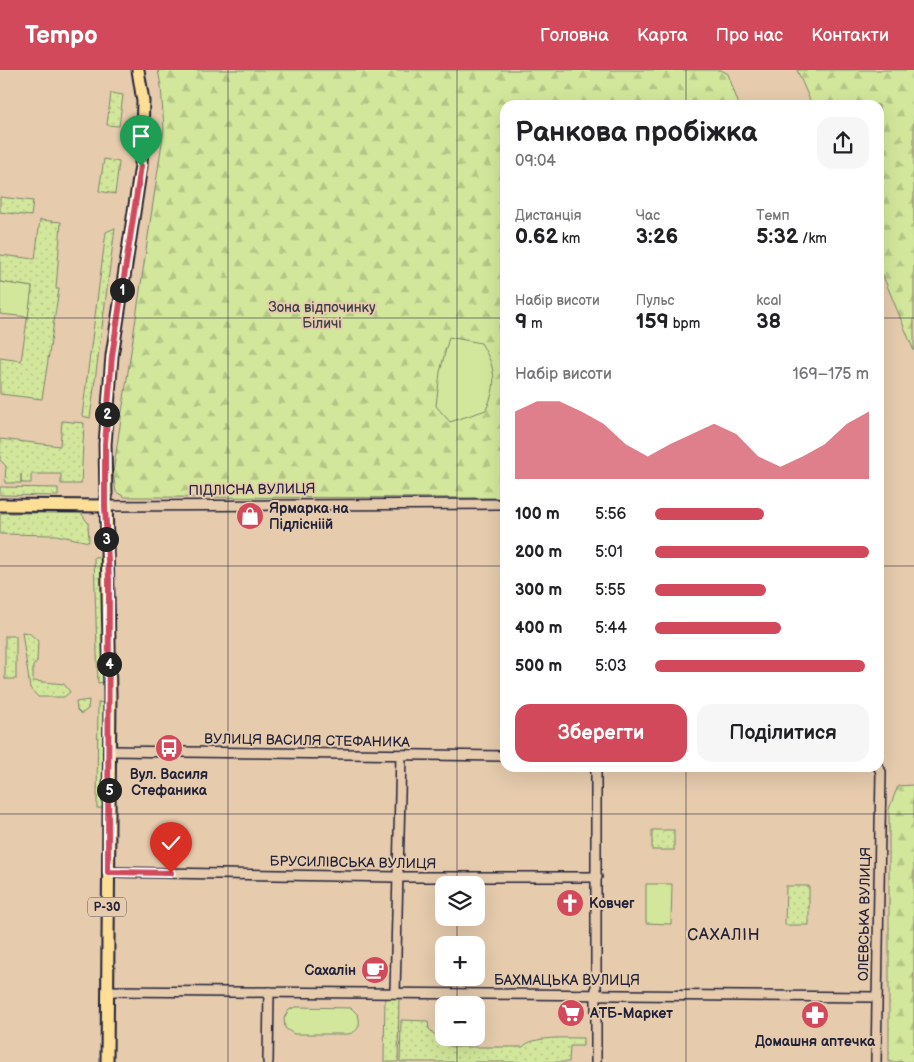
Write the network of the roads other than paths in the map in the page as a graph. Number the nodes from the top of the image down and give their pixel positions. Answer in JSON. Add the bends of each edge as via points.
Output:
{"nodes":[{"id":1,"x":138,"y":70,"type":"edge"},
{"id":2,"x":500,"y":504,"type":"edge"},
{"id":3,"x":0,"y":505,"type":"edge"},
{"id":4,"x":105,"y":506,"type":"junction"},
{"id":5,"x":109,"y":752,"type":"junction"},
{"id":6,"x":401,"y":755,"type":"junction"},
{"id":7,"x":500,"y":756,"type":"edge"},
{"id":8,"x":596,"y":772,"type":"edge"},
{"id":9,"x":881,"y":772,"type":"edge"},
{"id":10,"x":108,"y":872,"type":"junction"},
{"id":11,"x":397,"y":877,"type":"junction"},
{"id":12,"x":597,"y":877,"type":"junction"},
{"id":13,"x":108,"y":991,"type":"junction"},
{"id":14,"x":269,"y":992,"type":"junction"},
{"id":15,"x":396,"y":993,"type":"junction"},
{"id":16,"x":597,"y":994,"type":"junction"},
{"id":17,"x":876,"y":997,"type":"junction"},
{"id":18,"x":108,"y":1062,"type":"edge"},
{"id":19,"x":268,"y":1062,"type":"edge"},
{"id":20,"x":596,"y":1062,"type":"edge"},
{"id":21,"x":876,"y":1062,"type":"edge"}],
"edges":[{"from":1,"to":4,"type":"main road","number":"Р-30","via":[[142,148],[112,356],[105,444]]},
{"from":2,"to":4,"type":"street","name":"ПІДЛІСНА ВУЛИЦЯ"},
{"from":3,"to":4,"type":"main road","name":"ПІДЛІСНА ВУЛИЦЯ"},
{"from":4,"to":5,"type":"main road","number":"Р-30","via":[[109,580]]},
{"from":5,"to":6,"type":"street","name":"ВУЛИЦЯ ВАСИЛЯ СТЕФАНИКА"},
{"from":5,"to":10,"type":"main road","number":"Р-30"},
{"from":6,"to":7,"type":"street","name":"ВУЛИЦЯ ВАСИЛЯ СТЕФАНИКА"},
{"from":6,"to":11,"type":"street"},
{"from":8,"to":12,"type":"street"},
{"from":9,"to":17,"type":"street","name":"ОЛЕВСЬКА ВУЛИЦЯ"},
{"from":10,"to":11,"type":"street","name":"БРУСИЛІВСЬКА ВУЛИЦЯ"},
{"from":10,"to":13,"type":"main road","number":"Р-30"},
{"from":11,"to":12,"type":"street","name":"БРУСИЛІВСЬКА ВУЛИЦЯ"},
{"from":11,"to":15,"type":"street"},
{"from":12,"to":16,"type":"street"},
{"from":13,"to":14,"type":"street","name":"БАХМАЦЬКА ВУЛИЦЯ"},
{"from":13,"to":18,"type":"main road","number":"Р-30"},
{"from":14,"to":15,"type":"street","name":"БАХМАЦЬКА ВУЛИЦЯ"},
{"from":14,"to":19,"type":"street"},
{"from":15,"to":16,"type":"street","name":"БАХМАЦЬКА ВУЛИЦЯ"},
{"from":16,"to":17,"type":"street","name":"БАХМАЦЬКА ВУЛИЦЯ"},
{"from":16,"to":20,"type":"street"},
{"from":17,"to":21,"type":"street","name":"ОЛЕВСЬКА ВУЛИЦЯ"}]}
